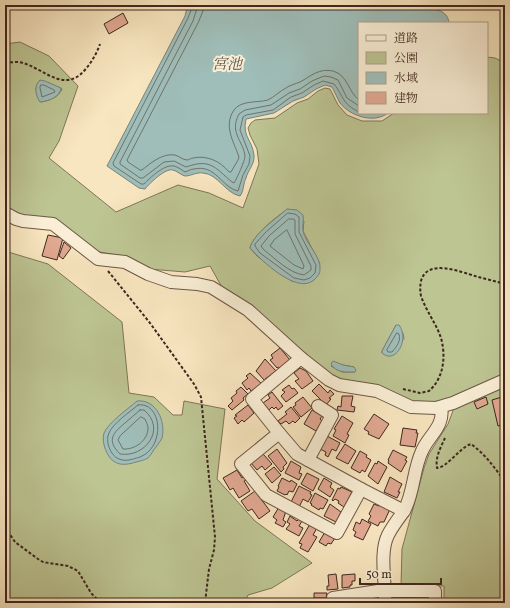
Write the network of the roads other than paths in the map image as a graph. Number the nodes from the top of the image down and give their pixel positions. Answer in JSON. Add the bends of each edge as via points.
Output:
{"nodes":[{"id":1,"x":5,"y":213,"type":"edge"},
{"id":2,"x":301,"y":358,"type":"junction"},
{"id":3,"x":505,"y":380,"type":"edge"},
{"id":4,"x":318,"y":406,"type":"dead end"},
{"id":5,"x":441,"y":407,"type":"junction"},
{"id":6,"x":279,"y":433,"type":"junction"},
{"id":7,"x":308,"y":460,"type":"junction"},
{"id":8,"x":361,"y":489,"type":"junction"},
{"id":9,"x":404,"y":511,"type":"junction"},
{"id":10,"x":385,"y":597,"type":"edge"},
{"id":11,"x":333,"y":603,"type":"edge"},
{"id":12,"x":435,"y":603,"type":"edge"}],
"edges":[{"from":1,"to":2,"type":"street","via":[[23,221],[53,224],[98,259],[125,262],[171,282],[211,287],[248,310]]},
{"from":2,"to":5,"type":"street","via":[[339,385],[377,391],[411,407]]},
{"from":2,"to":6,"type":"street","via":[[252,399]]},
{"from":3,"to":5,"type":"street"},
{"from":4,"to":7,"type":"street","via":[[332,415]]},
{"from":5,"to":9,"type":"street","via":[[441,422],[422,451]]},
{"from":6,"to":7,"type":"street","via":[[297,454]]},
{"from":6,"to":8,"type":"street","via":[[242,464],[266,495],[337,533]]},
{"from":7,"to":8,"type":"street"},
{"from":8,"to":9,"type":"street"},
{"from":9,"to":10,"type":"street","via":[[388,535],[385,545]]},
{"from":10,"to":11,"type":"street","via":[[333,598]]},
{"from":10,"to":12,"type":"street","via":[[435,591]]}]}
